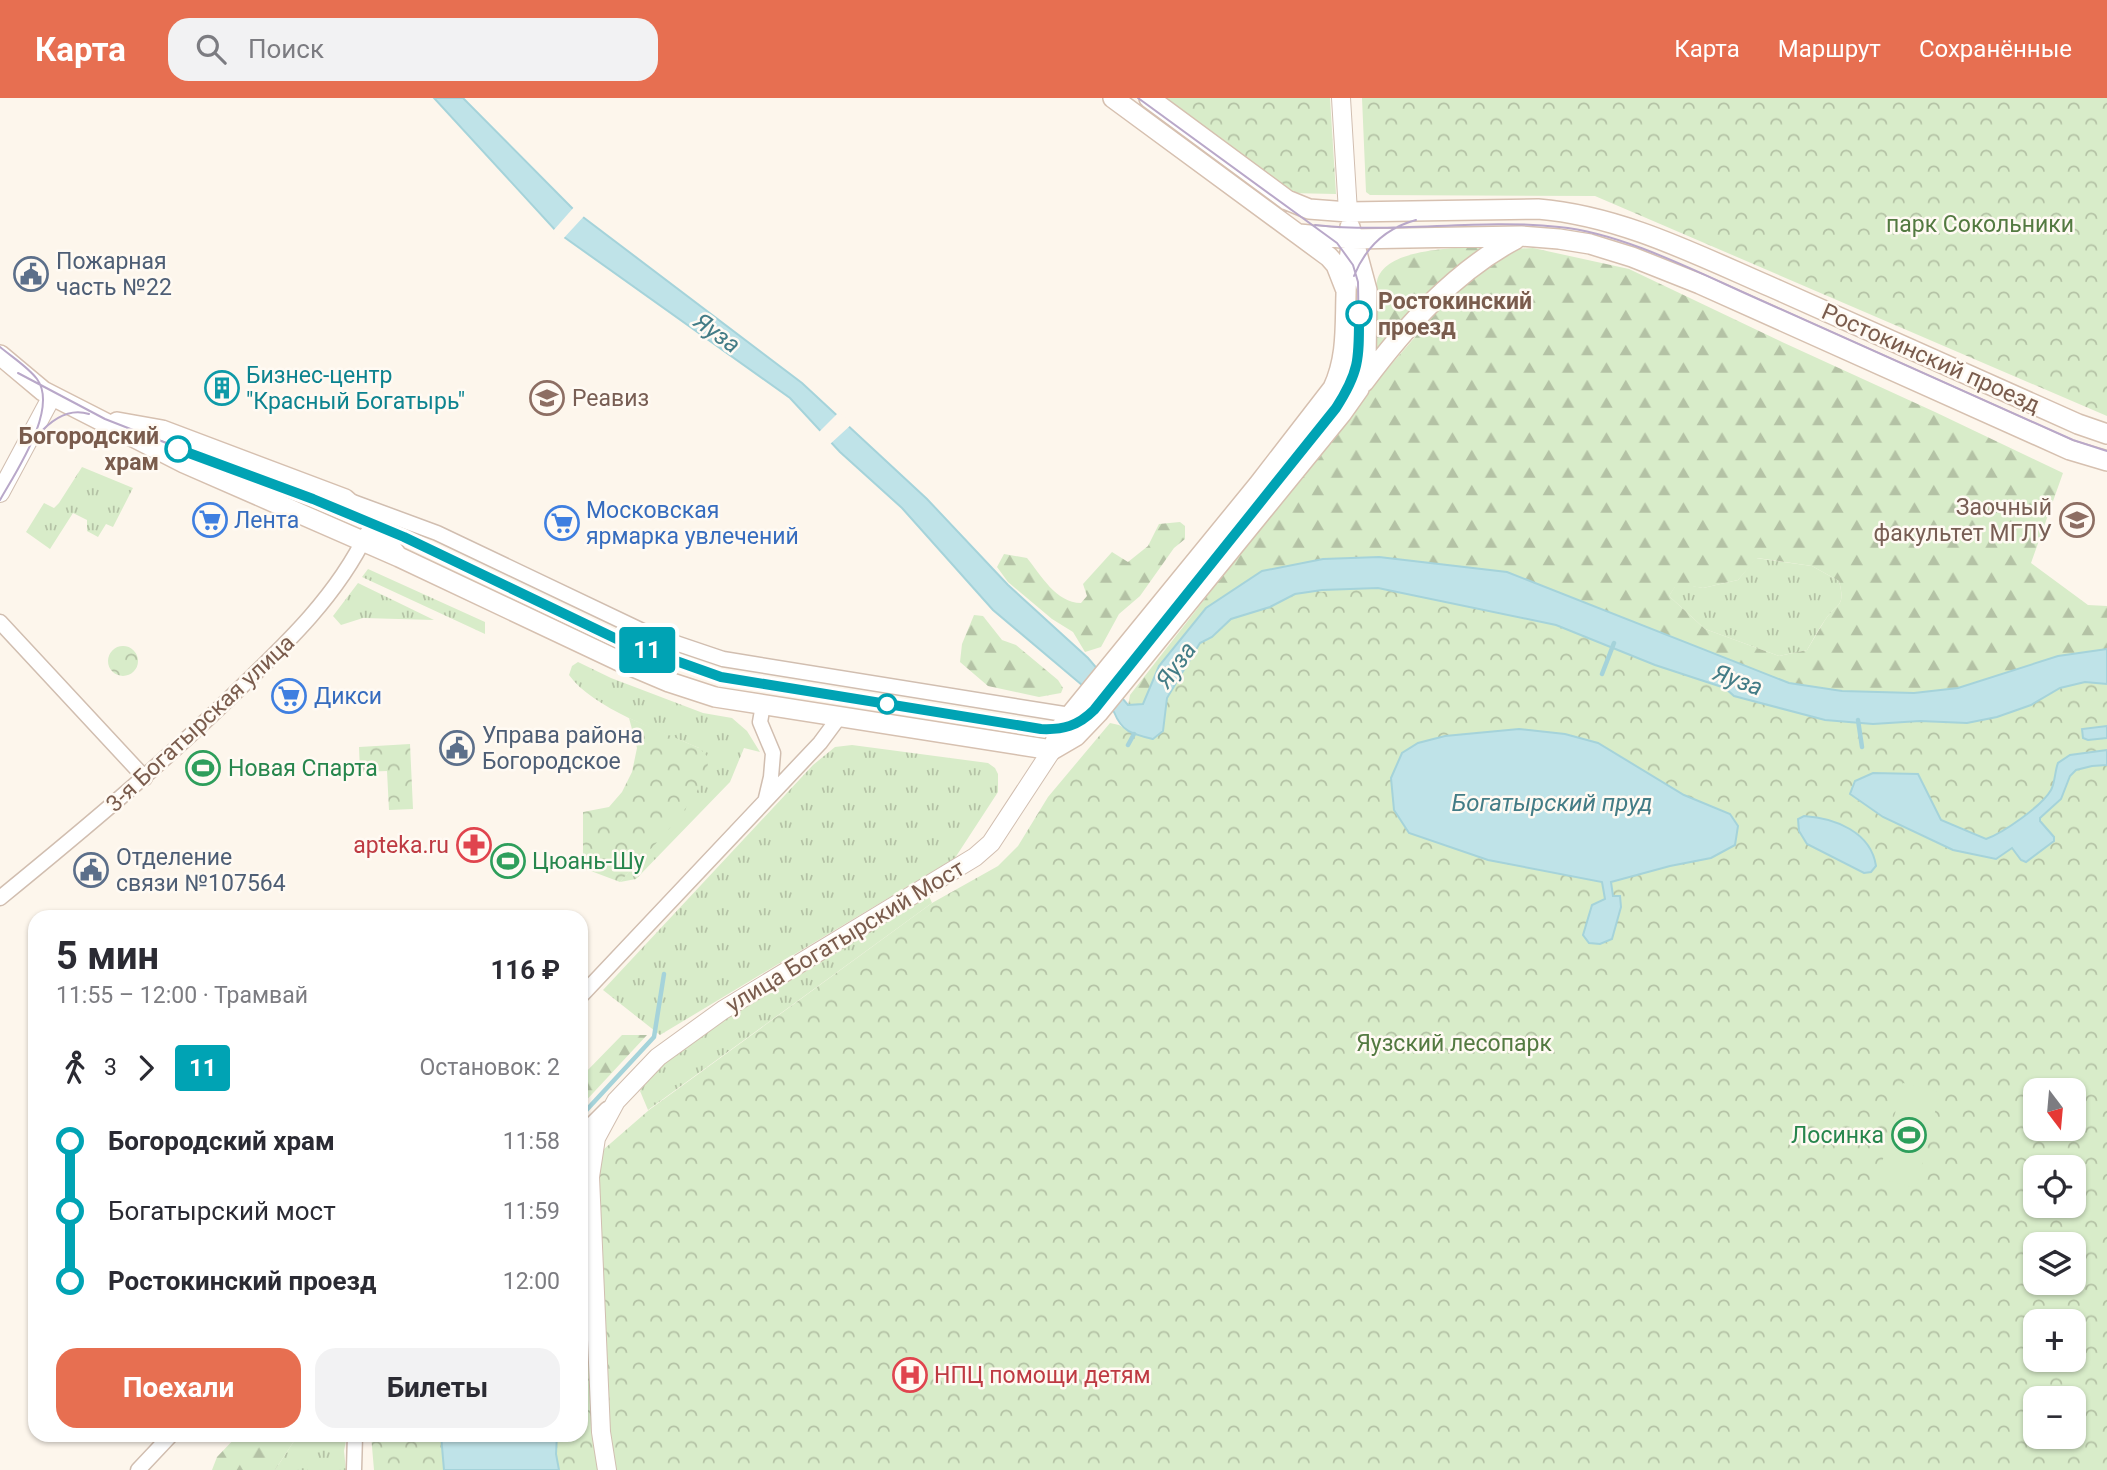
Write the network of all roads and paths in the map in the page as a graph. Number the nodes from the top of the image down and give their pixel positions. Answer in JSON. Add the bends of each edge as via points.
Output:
{"nodes":[{"id":1,"x":1113,"y":98,"type":"edge"},
{"id":2,"x":1149,"y":98,"type":"edge"},
{"id":3,"x":1341,"y":98,"type":"edge"},
{"id":4,"x":1348,"y":212,"type":"junction"},
{"id":5,"x":1299,"y":234,"type":"junction"},
{"id":6,"x":1521,"y":236,"type":"junction"},
{"id":7,"x":1352,"y":239,"type":"junction"},
{"id":8,"x":1346,"y":292,"type":"junction"},
{"id":9,"x":0,"y":355,"type":"edge"},
{"id":10,"x":1359,"y":389,"type":"junction"},
{"id":11,"x":52,"y":396,"type":"junction"},
{"id":12,"x":102,"y":420,"type":"junction"},
{"id":13,"x":2107,"y":434,"type":"edge"},
{"id":14,"x":2107,"y":461,"type":"edge"},
{"id":15,"x":0,"y":493,"type":"edge"},
{"id":16,"x":345,"y":499,"type":"junction"},
{"id":17,"x":372,"y":523,"type":"junction"},
{"id":18,"x":363,"y":541,"type":"junction"},
{"id":19,"x":399,"y":557,"type":"junction"},
{"id":20,"x":0,"y":622,"type":"edge"},
{"id":21,"x":763,"y":705,"type":"junction"},
{"id":22,"x":1084,"y":714,"type":"junction"},
{"id":23,"x":840,"y":716,"type":"junction"},
{"id":24,"x":1052,"y":750,"type":"junction"},
{"id":25,"x":145,"y":778,"type":"junction"},
{"id":26,"x":765,"y":799,"type":"junction"},
{"id":27,"x":0,"y":898,"type":"edge"},
{"id":28,"x":588,"y":989,"type":"edge"},
{"id":29,"x":615,"y":1101,"type":"junction"},
{"id":30,"x":588,"y":1128,"type":"edge"},
{"id":31,"x":164,"y":1442,"type":"edge"},
{"id":32,"x":355,"y":1442,"type":"edge"},
{"id":33,"x":138,"y":1470,"type":"edge"},
{"id":34,"x":354,"y":1470,"type":"edge"},
{"id":35,"x":607,"y":1470,"type":"edge"}],
"edges":[{"from":1,"to":5,"type":"main road"},
{"from":2,"to":4,"type":"main road","name":"Ростокинский проезд","via":[[1287,200],[1309,209]]},
{"from":3,"to":4,"type":"street"},
{"from":4,"to":7,"type":"main road"},
{"from":4,"to":13,"type":"main road","name":"Ростокинский проезд","via":[[1538,209],[1601,220],[1712,262]]},
{"from":5,"to":7,"type":"main road","name":"Ростокинский проезд"},
{"from":5,"to":8,"type":"main road","via":[[1336,265]]},
{"from":6,"to":7,"type":"main road","name":"Ростокинский проезд"},
{"from":6,"to":10,"type":"main road","via":[[1461,276],[1424,311]]},
{"from":6,"to":14,"type":"main road","name":"Ростокинский проезд","via":[[1590,244],[1632,257],[2070,450]]},
{"from":7,"to":8,"type":"main road","name":"улица Богатырский Мост"},
{"from":7,"to":10,"type":"main road","name":"улица Богатырский Мост","via":[[1367,290],[1366,362]]},
{"from":8,"to":22,"type":"main road","name":"улица Богатырский Мост","via":[[1346,346],[1333,388],[1128,643]]},
{"from":9,"to":11,"type":"main road"},
{"from":10,"to":22,"type":"main road","name":"улица Богатырский Мост","via":[[1145,656]]},
{"from":11,"to":12,"type":"main road"},
{"from":11,"to":15,"type":"street"},
{"from":12,"to":16,"type":"main road","via":[[162,430]]},
{"from":12,"to":18,"type":"main road","via":[[184,463]]},
{"from":16,"to":17,"type":"main road"},
{"from":16,"to":22,"type":"street","via":[[437,533],[649,634],[723,659]]},
{"from":17,"to":18,"type":"street","name":"3-я Богатырская улица"},
{"from":17,"to":19,"type":"main road"},
{"from":18,"to":19,"type":"main road"},
{"from":18,"to":25,"type":"street","name":"3-я Богатырская улица","via":[[309,619]]},
{"from":19,"to":21,"type":"main road","via":[[670,682],[715,697]]},
{"from":20,"to":25,"type":"street"},
{"from":21,"to":23,"type":"main road"},
{"from":21,"to":26,"type":"street","via":[[760,722],[773,753]]},
{"from":22,"to":24,"type":"main road","name":"улица Богатырский Мост","via":[[1076,736]]},
{"from":23,"to":24,"type":"main road"},
{"from":23,"to":26,"type":"street"},
{"from":24,"to":29,"type":"street","name":"улица Богатырский Мост","via":[[991,843],[975,857],[723,1010],[658,1057]]},
{"from":25,"to":27,"type":"street","name":"3-я Богатырская улица"},
{"from":26,"to":28,"type":"street"},
{"from":29,"to":30,"type":"street"},
{"from":29,"to":35,"type":"street","name":"улица Богатырский Мост","via":[[596,1138],[590,1177],[601,1433]]},
{"from":31,"to":33,"type":"street"},
{"from":32,"to":34,"type":"street"}]}
